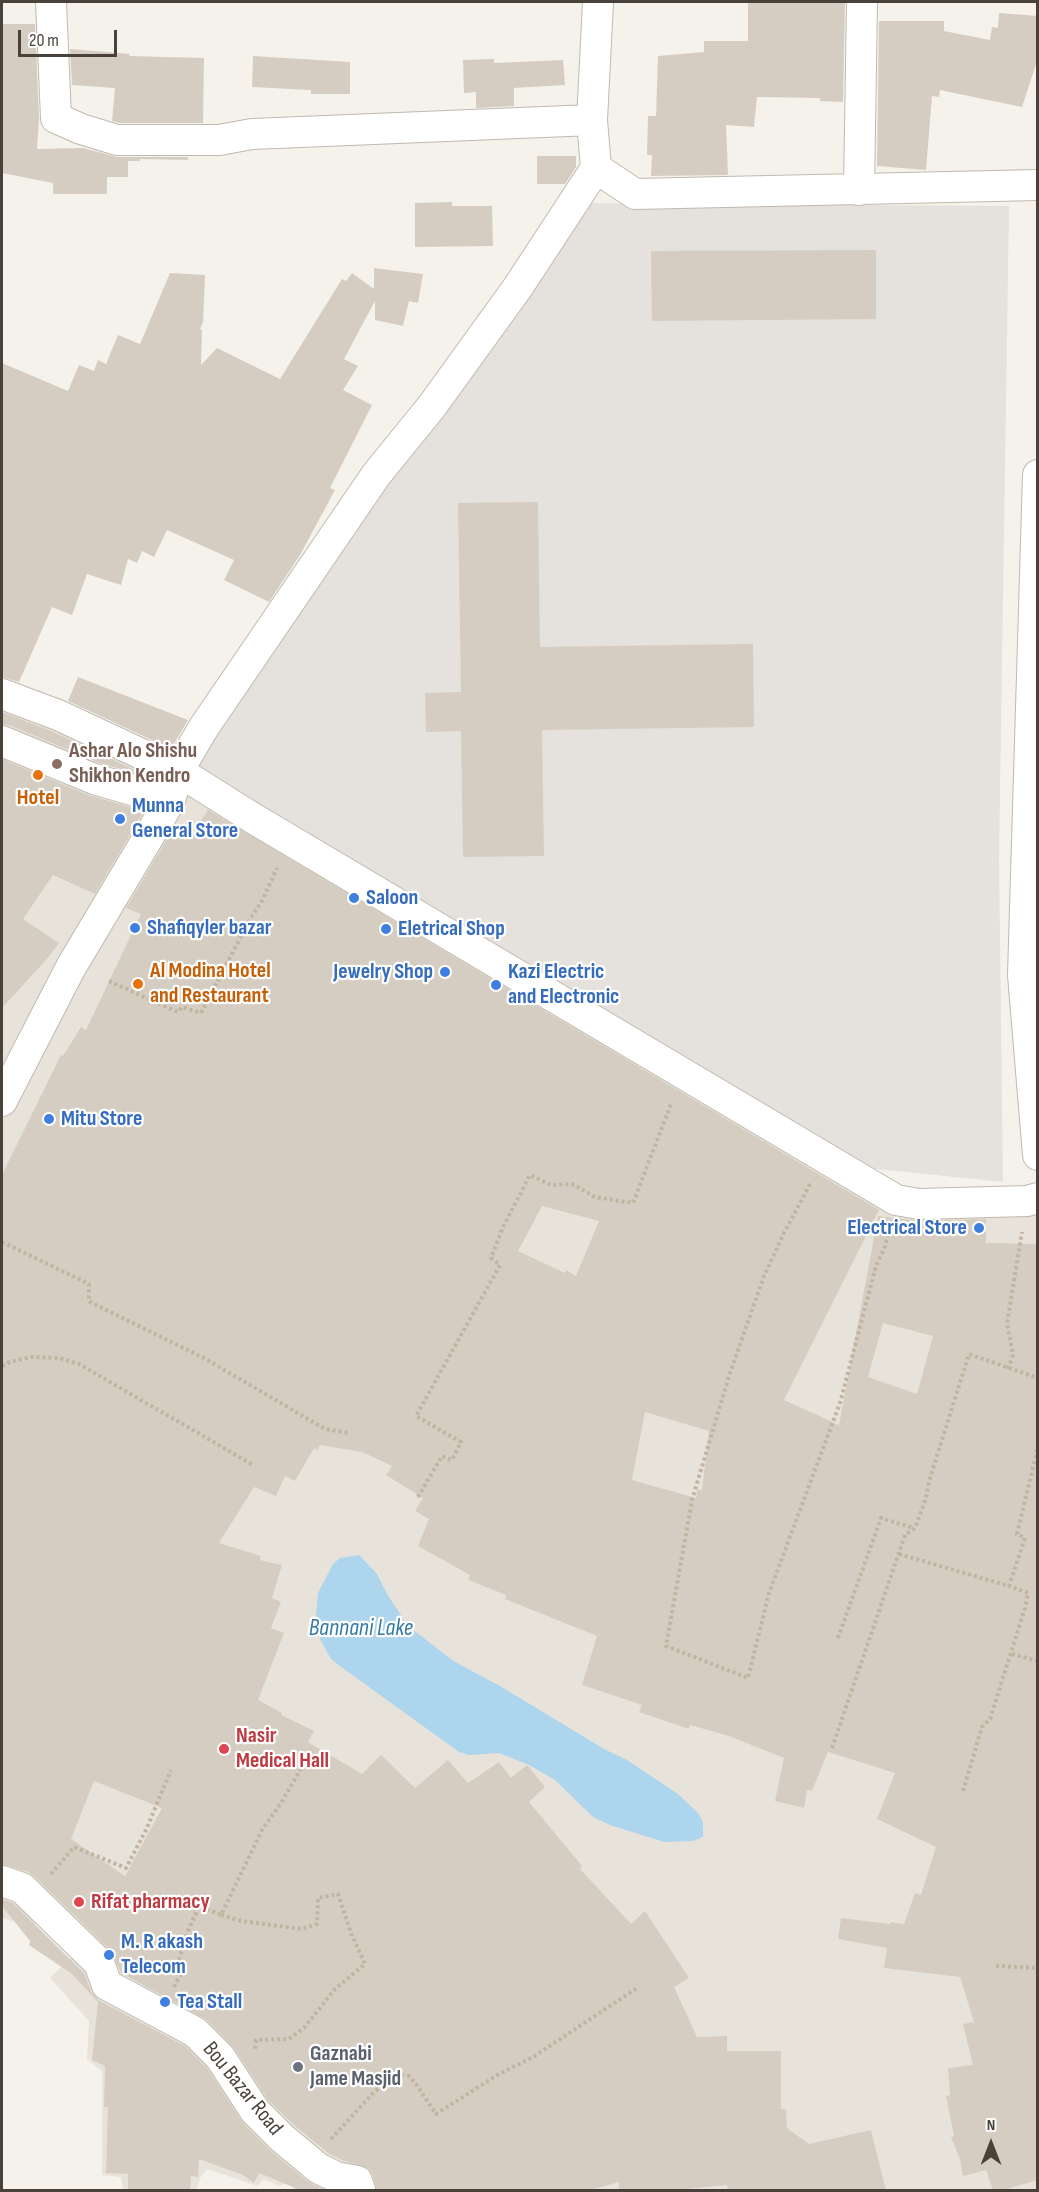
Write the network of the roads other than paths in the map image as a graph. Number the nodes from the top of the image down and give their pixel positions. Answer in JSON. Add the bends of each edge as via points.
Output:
{"nodes":[{"id":1,"x":51,"y":2,"type":"edge"},
{"id":2,"x":598,"y":2,"type":"edge"},
{"id":3,"x":862,"y":2,"type":"edge"},
{"id":4,"x":592,"y":120,"type":"junction"},
{"id":5,"x":596,"y":168,"type":"junction"},
{"id":6,"x":1037,"y":185,"type":"edge"},
{"id":7,"x":859,"y":190,"type":"junction"},
{"id":8,"x":1038,"y":193,"type":"edge"},
{"id":9,"x":1038,"y":475,"type":"edge"},
{"id":10,"x":2,"y":694,"type":"edge"},
{"id":11,"x":2,"y":741,"type":"edge"},
{"id":12,"x":178,"y":771,"type":"junction"},
{"id":13,"x":170,"y":801,"type":"junction"},
{"id":14,"x":2,"y":1101,"type":"edge"},
{"id":15,"x":1038,"y":1155,"type":"edge"},
{"id":16,"x":1032,"y":1200,"type":"edge"},
{"id":17,"x":2,"y":1881,"type":"edge"},
{"id":18,"x":360,"y":2190,"type":"edge"}],
"edges":[{"from":1,"to":4,"type":"street","via":[[56,118],[117,140],[219,140],[252,134]]},
{"from":2,"to":4,"type":"street"},
{"from":3,"to":7,"type":"street"},
{"from":4,"to":5,"type":"street"},
{"from":5,"to":7,"type":"street","via":[[635,194]]},
{"from":5,"to":12,"type":"street","via":[[518,287],[432,406],[364,491]]},
{"from":6,"to":7,"type":"street"},
{"from":6,"to":8,"type":"street"},
{"from":9,"to":15,"type":"street","via":[[1023,975]]},
{"from":10,"to":12,"type":"street","via":[[58,715]]},
{"from":11,"to":13,"type":"street","via":[[94,779]]},
{"from":12,"to":13,"type":"street"},
{"from":12,"to":16,"type":"street","via":[[896,1200],[919,1204]]},
{"from":13,"to":14,"type":"street","via":[[71,967]]},
{"from":17,"to":18,"type":"street","name":"Bou Bazar Road","via":[[22,1888],[99,1963],[107,1985],[195,2032],[220,2057],[255,2111],[282,2138],[336,2177],[357,2181]]}]}
